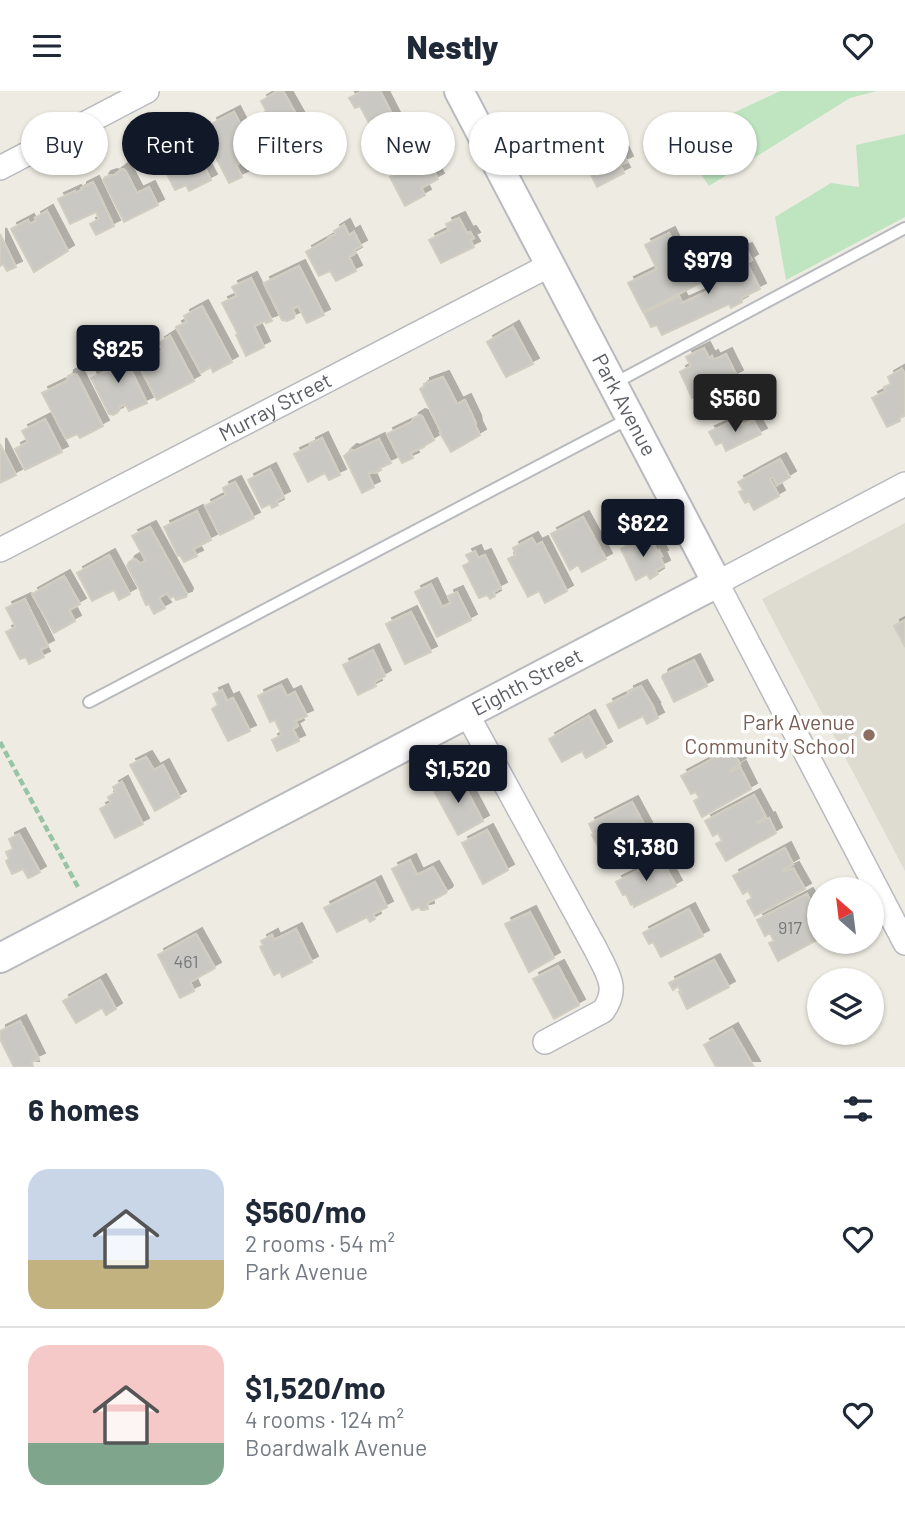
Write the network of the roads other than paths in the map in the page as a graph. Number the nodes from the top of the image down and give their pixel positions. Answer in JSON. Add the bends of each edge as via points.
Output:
{"nodes":[{"id":1,"x":147,"y":91,"type":"edge"},
{"id":2,"x":459,"y":91,"type":"edge"},
{"id":3,"x":0,"y":168,"type":"edge"},
{"id":4,"x":905,"y":228,"type":"edge"},
{"id":5,"x":550,"y":265,"type":"junction"},
{"id":6,"x":613,"y":384,"type":"junction"},
{"id":7,"x":630,"y":418,"type":"junction"},
{"id":8,"x":905,"y":484,"type":"edge"},
{"id":9,"x":0,"y":550,"type":"edge"},
{"id":10,"x":717,"y":583,"type":"junction"},
{"id":11,"x":89,"y":702,"type":"dead end"},
{"id":12,"x":467,"y":713,"type":"junction"},
{"id":13,"x":905,"y":943,"type":"edge"},
{"id":14,"x":0,"y":958,"type":"edge"},
{"id":15,"x":545,"y":1042,"type":"dead end"}],
"edges":[{"from":1,"to":3,"type":"street"},
{"from":2,"to":5,"type":"street","name":"Park Avenue"},
{"from":4,"to":6,"type":"lane"},
{"from":5,"to":6,"type":"street","name":"Park Avenue"},
{"from":5,"to":9,"type":"street","name":"Murray Street"},
{"from":6,"to":7,"type":"street","name":"Park Avenue"},
{"from":7,"to":10,"type":"street","name":"Park Avenue"},
{"from":7,"to":11,"type":"lane"},
{"from":8,"to":10,"type":"street","name":"Eighth Street"},
{"from":10,"to":12,"type":"street","name":"Eighth Street"},
{"from":10,"to":13,"type":"street","name":"Park Avenue"},
{"from":12,"to":14,"type":"street","name":"Eighth Street"},
{"from":12,"to":15,"type":"street","via":[[611,980],[603,1011]]}]}
